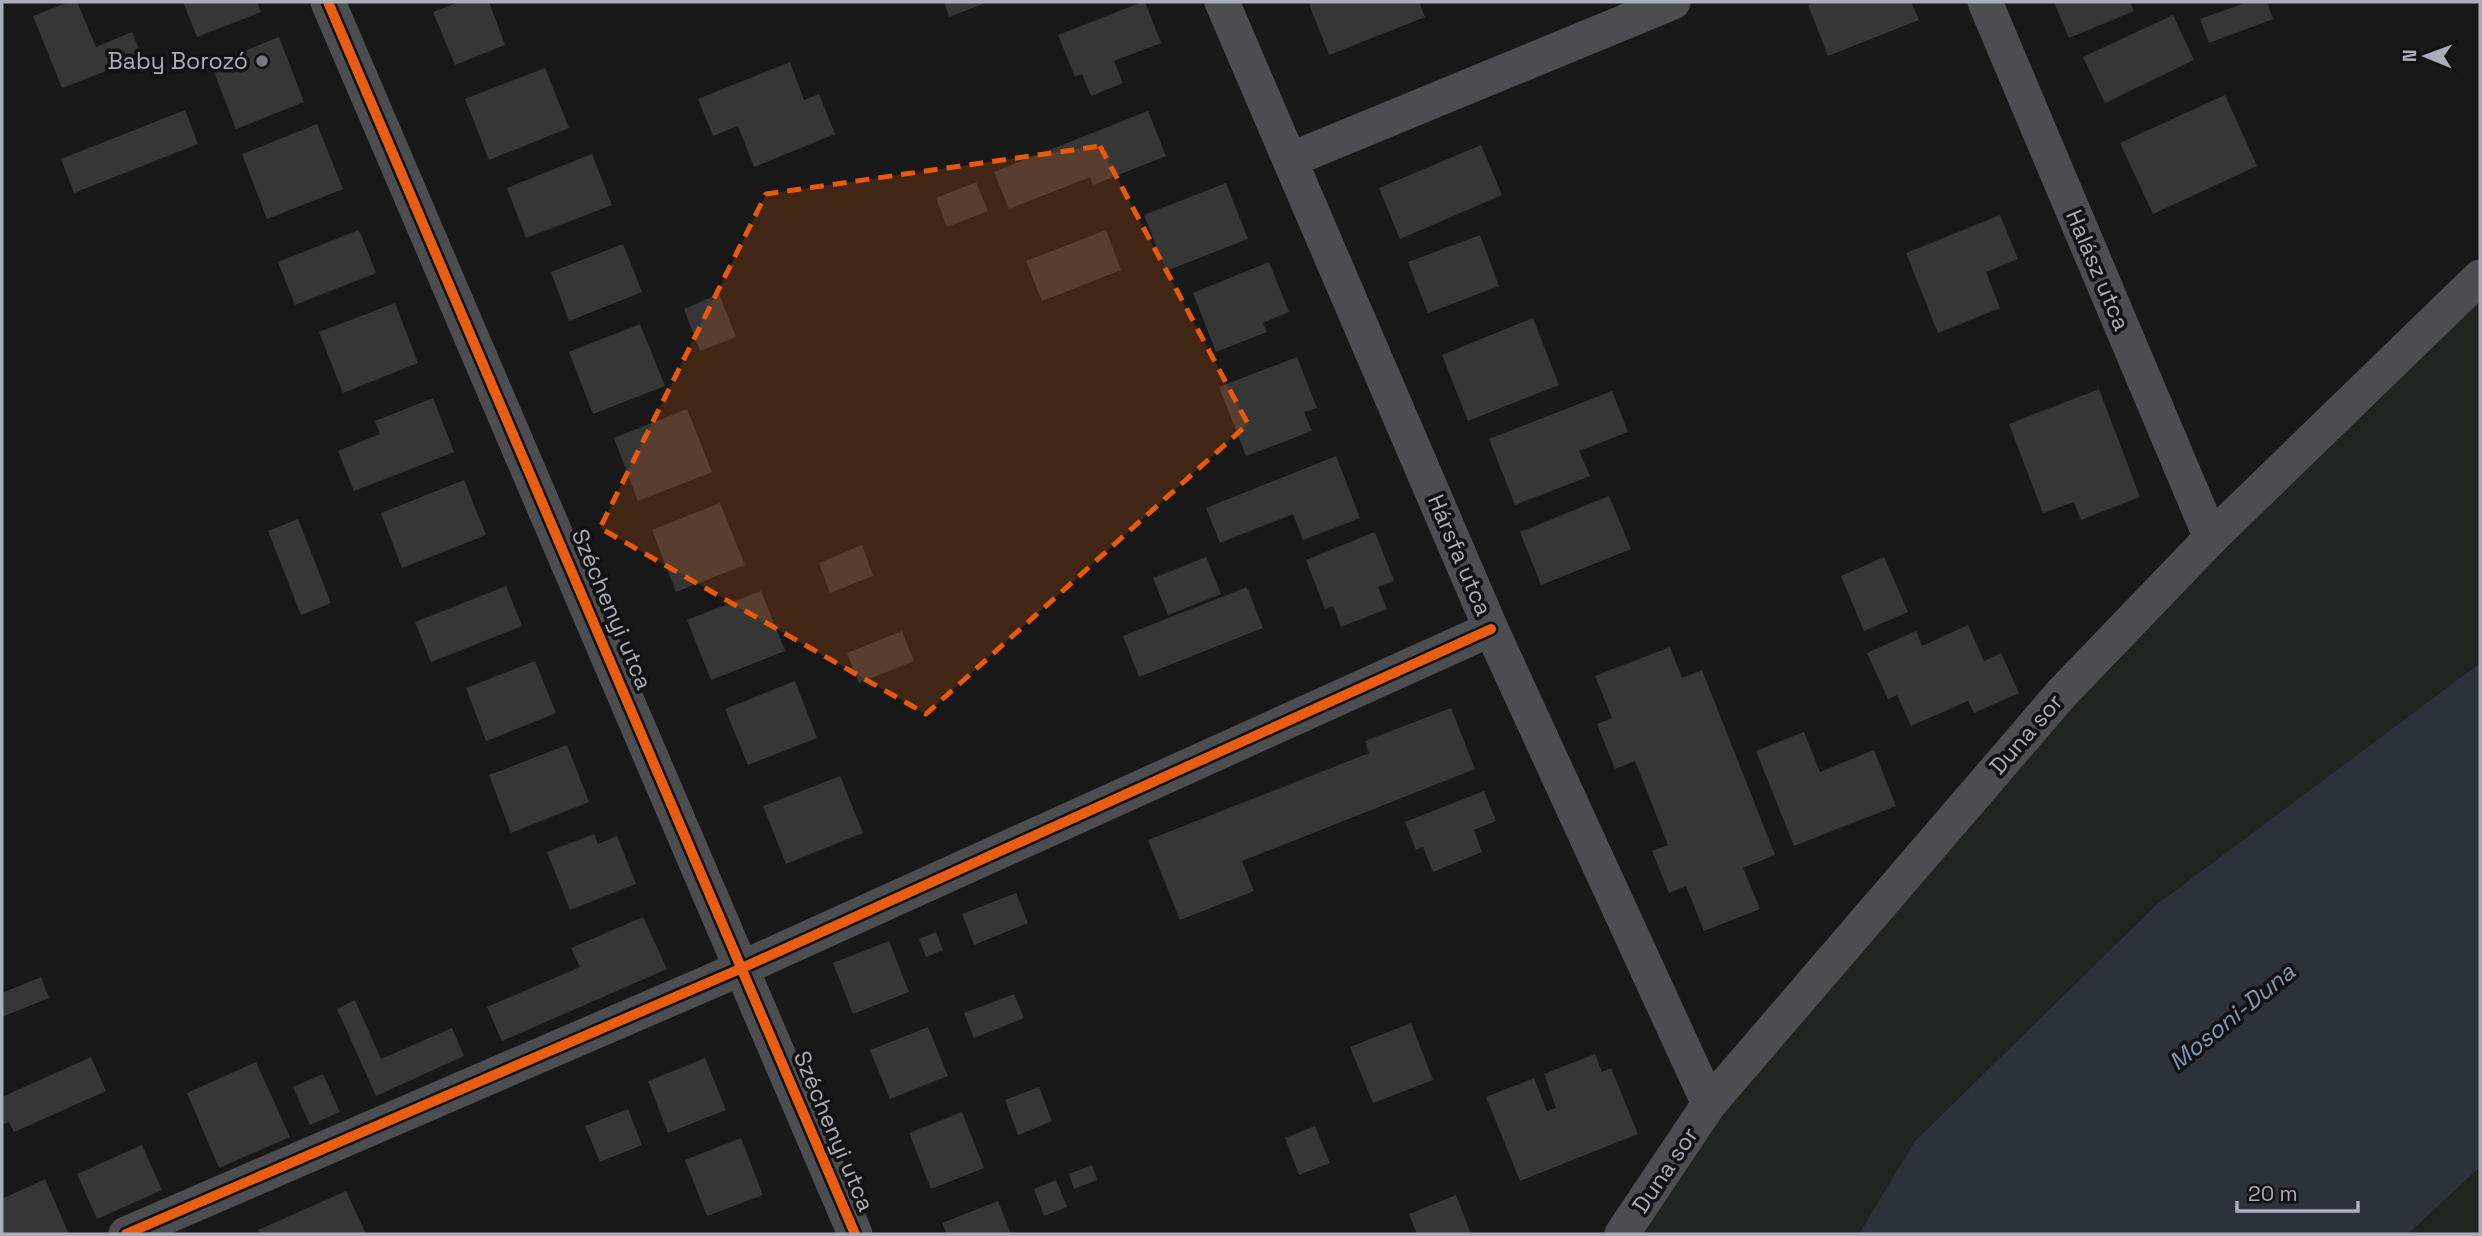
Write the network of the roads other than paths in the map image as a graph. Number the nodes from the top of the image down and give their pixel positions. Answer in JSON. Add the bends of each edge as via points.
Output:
{"nodes":[{"id":1,"x":328,"y":2,"type":"edge"},
{"id":2,"x":1222,"y":2,"type":"edge"},
{"id":3,"x":1673,"y":2,"type":"edge"},
{"id":4,"x":1985,"y":2,"type":"edge"},
{"id":5,"x":1290,"y":160,"type":"junction"},
{"id":6,"x":2480,"y":277,"type":"edge"},
{"id":7,"x":2211,"y":538,"type":"junction"},
{"id":8,"x":1491,"y":629,"type":"junction"},
{"id":9,"x":742,"y":968,"type":"junction"},
{"id":10,"x":1709,"y":1104,"type":"junction"},
{"id":11,"x":126,"y":1234,"type":"edge"},
{"id":12,"x":855,"y":1234,"type":"edge"},
{"id":13,"x":1622,"y":1234,"type":"edge"}],
"edges":[{"from":1,"to":9,"type":"street","name":"Széchenyi utca"},
{"from":2,"to":5,"type":"street","name":"Hársfa utca"},
{"from":3,"to":5,"type":"street"},
{"from":4,"to":7,"type":"street","name":"Halász utca"},
{"from":5,"to":8,"type":"street","name":"Hársfa utca"},
{"from":6,"to":7,"type":"street","name":"Duna sor"},
{"from":7,"to":10,"type":"street","name":"Duna sor","via":[[2062,693]]},
{"from":8,"to":9,"type":"street"},
{"from":8,"to":10,"type":"street","name":"Hársfa utca"},
{"from":9,"to":11,"type":"street"},
{"from":9,"to":12,"type":"street","name":"Széchenyi utca"},
{"from":10,"to":13,"type":"street","name":"Duna sor"}]}
